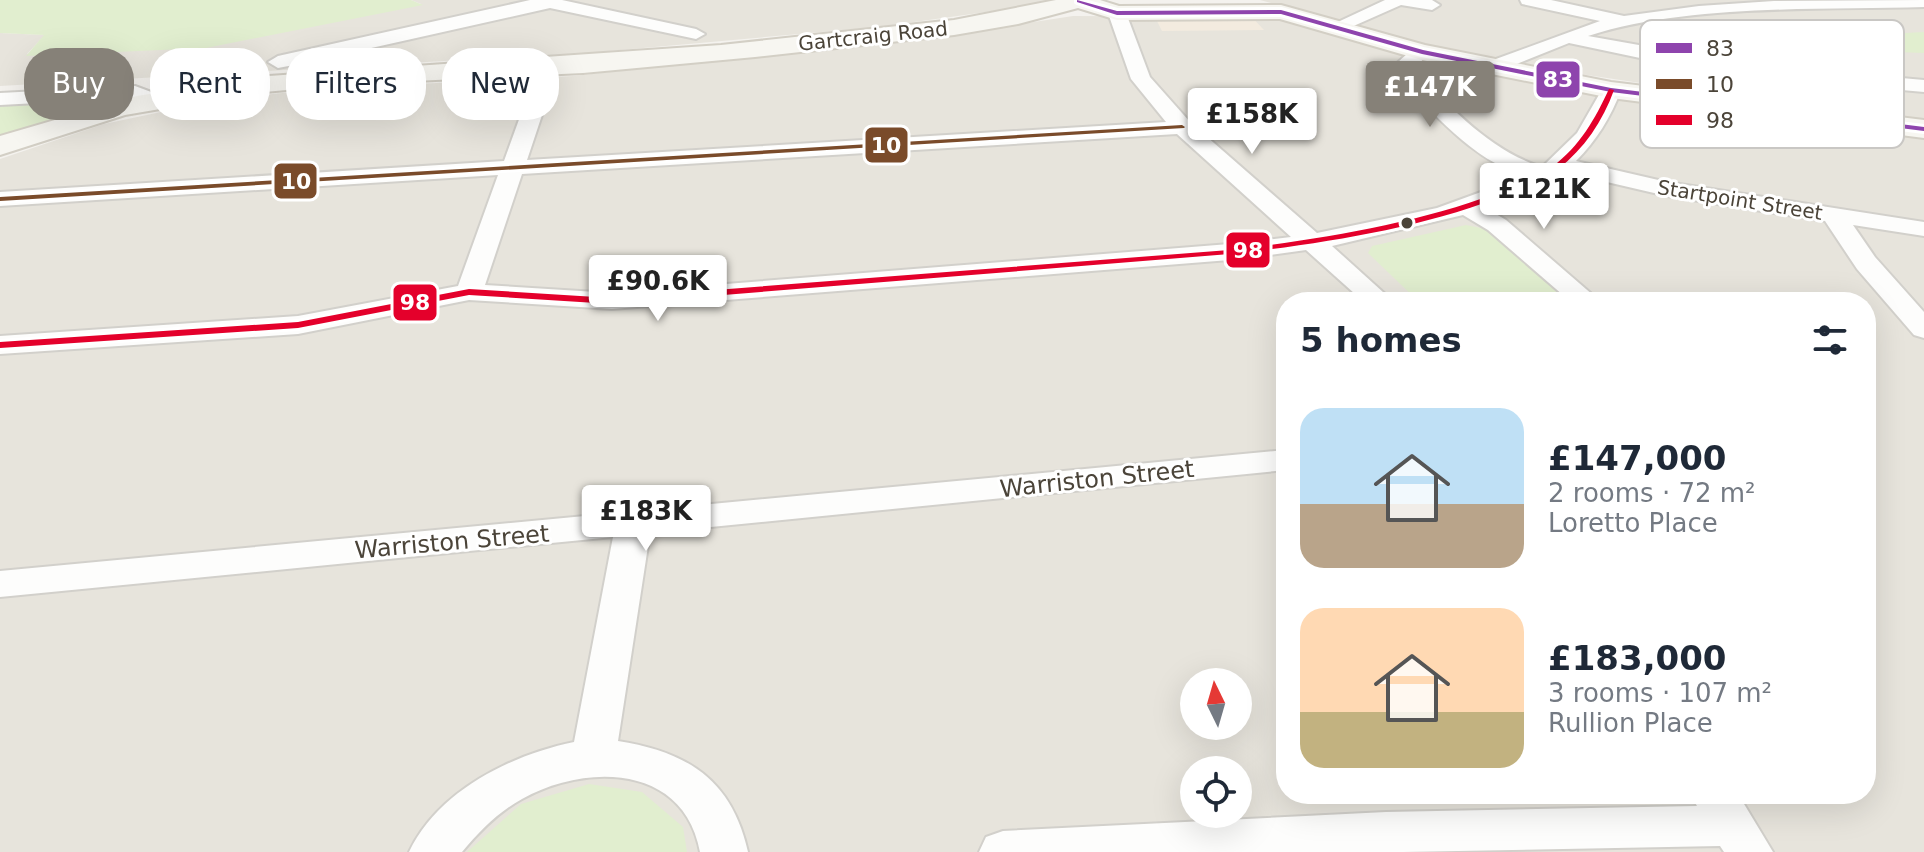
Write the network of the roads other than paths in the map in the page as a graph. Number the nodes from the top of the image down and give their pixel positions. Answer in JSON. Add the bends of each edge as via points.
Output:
{"nodes":[{"id":1,"x":1080,"y":0,"type":"edge"},
{"id":2,"x":1528,"y":0,"type":"edge"},
{"id":3,"x":543,"y":2,"type":"edge"},
{"id":4,"x":1924,"y":2,"type":"edge"},
{"id":5,"x":1753,"y":4,"type":"edge"},
{"id":6,"x":1432,"y":5,"type":"dead end"},
{"id":7,"x":1117,"y":13,"type":"junction"},
{"id":8,"x":1623,"y":21,"type":"junction"},
{"id":9,"x":1334,"y":28,"type":"junction"},
{"id":10,"x":696,"y":34,"type":"dead end"},
{"id":11,"x":1569,"y":37,"type":"junction"},
{"id":12,"x":1422,"y":52,"type":"junction"},
{"id":13,"x":1640,"y":55,"type":"edge"},
{"id":14,"x":278,"y":62,"type":"dead end"},
{"id":15,"x":559,"y":66,"type":"edge"},
{"id":16,"x":1492,"y":67,"type":"junction"},
{"id":17,"x":442,"y":72,"type":"edge"},
{"id":18,"x":1904,"y":84,"type":"edge"},
{"id":19,"x":1924,"y":86,"type":"edge"},
{"id":20,"x":1611,"y":90,"type":"junction"},
{"id":21,"x":1640,"y":94,"type":"edge"},
{"id":22,"x":0,"y":99,"type":"edge"},
{"id":23,"x":137,"y":99,"type":"junction"},
{"id":24,"x":530,"y":120,"type":"edge"},
{"id":25,"x":1182,"y":127,"type":"junction"},
{"id":26,"x":1904,"y":127,"type":"edge"},
{"id":27,"x":1924,"y":129,"type":"edge"},
{"id":28,"x":0,"y":146,"type":"edge"},
{"id":29,"x":513,"y":168,"type":"junction"},
{"id":30,"x":1551,"y":170,"type":"junction"},
{"id":31,"x":0,"y":199,"type":"edge"},
{"id":32,"x":1468,"y":208,"type":"junction"},
{"id":33,"x":1834,"y":216,"type":"junction"},
{"id":34,"x":1924,"y":229,"type":"edge"},
{"id":35,"x":1313,"y":242,"type":"junction"},
{"id":36,"x":469,"y":292,"type":"junction"},
{"id":37,"x":1369,"y":292,"type":"edge"},
{"id":38,"x":1575,"y":292,"type":"edge"},
{"id":39,"x":1924,"y":329,"type":"edge"},
{"id":40,"x":0,"y":345,"type":"edge"},
{"id":41,"x":1276,"y":461,"type":"edge"},
{"id":42,"x":633,"y":525,"type":"junction"},
{"id":43,"x":0,"y":584,"type":"edge"},
{"id":44,"x":593,"y":758,"type":"junction"},
{"id":45,"x":1732,"y":824,"type":"edge"},
{"id":46,"x":433,"y":852,"type":"edge"},
{"id":47,"x":724,"y":852,"type":"edge"},
{"id":48,"x":1003,"y":852,"type":"edge"}],
"edges":[{"from":1,"to":7,"type":"street"},
{"from":1,"to":15,"type":"street","name":"Gartcraig Road","via":[[1026,17],[947,28]]},
{"from":2,"to":8,"type":"street"},
{"from":3,"to":10,"type":"street"},
{"from":3,"to":14,"type":"street","via":[[324,56]]},
{"from":4,"to":5,"type":"street"},
{"from":5,"to":8,"type":"street"},
{"from":6,"to":9,"type":"street","via":[[1399,0]]},
{"from":7,"to":9,"type":"street","via":[[1281,12]]},
{"from":7,"to":25,"type":"street","via":[[1141,79]]},
{"from":8,"to":11,"type":"street"},
{"from":9,"to":12,"type":"street"},
{"from":11,"to":13,"type":"street"},
{"from":11,"to":16,"type":"street"},
{"from":12,"to":16,"type":"street"},
{"from":12,"to":30,"type":"street","name":"Startpoint Street","via":[[1401,70],[1485,150],[1510,164]]},
{"from":16,"to":20,"type":"street"},
{"from":17,"to":23,"type":"street","name":"Gartcraig Road","via":[[324,78]]},
{"from":18,"to":19,"type":"street"},
{"from":20,"to":21,"type":"street"},
{"from":20,"to":30,"type":"street","via":[[1587,136]]},
{"from":22,"to":23,"type":"street"},
{"from":23,"to":28,"type":"street","name":"Gartcraig Road"},
{"from":24,"to":29,"type":"street"},
{"from":25,"to":29,"type":"street"},
{"from":25,"to":35,"type":"street"},
{"from":26,"to":27,"type":"street"},
{"from":29,"to":31,"type":"street"},
{"from":29,"to":36,"type":"street"},
{"from":30,"to":32,"type":"street"},
{"from":30,"to":33,"type":"street","name":"Startpoint Street"},
{"from":32,"to":35,"type":"street"},
{"from":32,"to":38,"type":"street","via":[[1497,225]]},
{"from":33,"to":34,"type":"street","name":"Startpoint Street"},
{"from":33,"to":39,"type":"street","via":[[1866,263]]},
{"from":35,"to":36,"type":"street","via":[[612,301]]},
{"from":35,"to":37,"type":"street"},
{"from":36,"to":40,"type":"street","via":[[298,325]]},
{"from":41,"to":42,"type":"street","name":"Warriston Street"},
{"from":42,"to":43,"type":"street","name":"Warriston Street"},
{"from":42,"to":44,"type":"street"},
{"from":44,"to":46,"type":"street","via":[[548,768],[503,787],[463,816]]},
{"from":44,"to":47,"type":"street","via":[[637,761],[676,775],[705,800],[723,836]]},
{"from":45,"to":48,"type":"street","via":[[1386,832]]}]}
